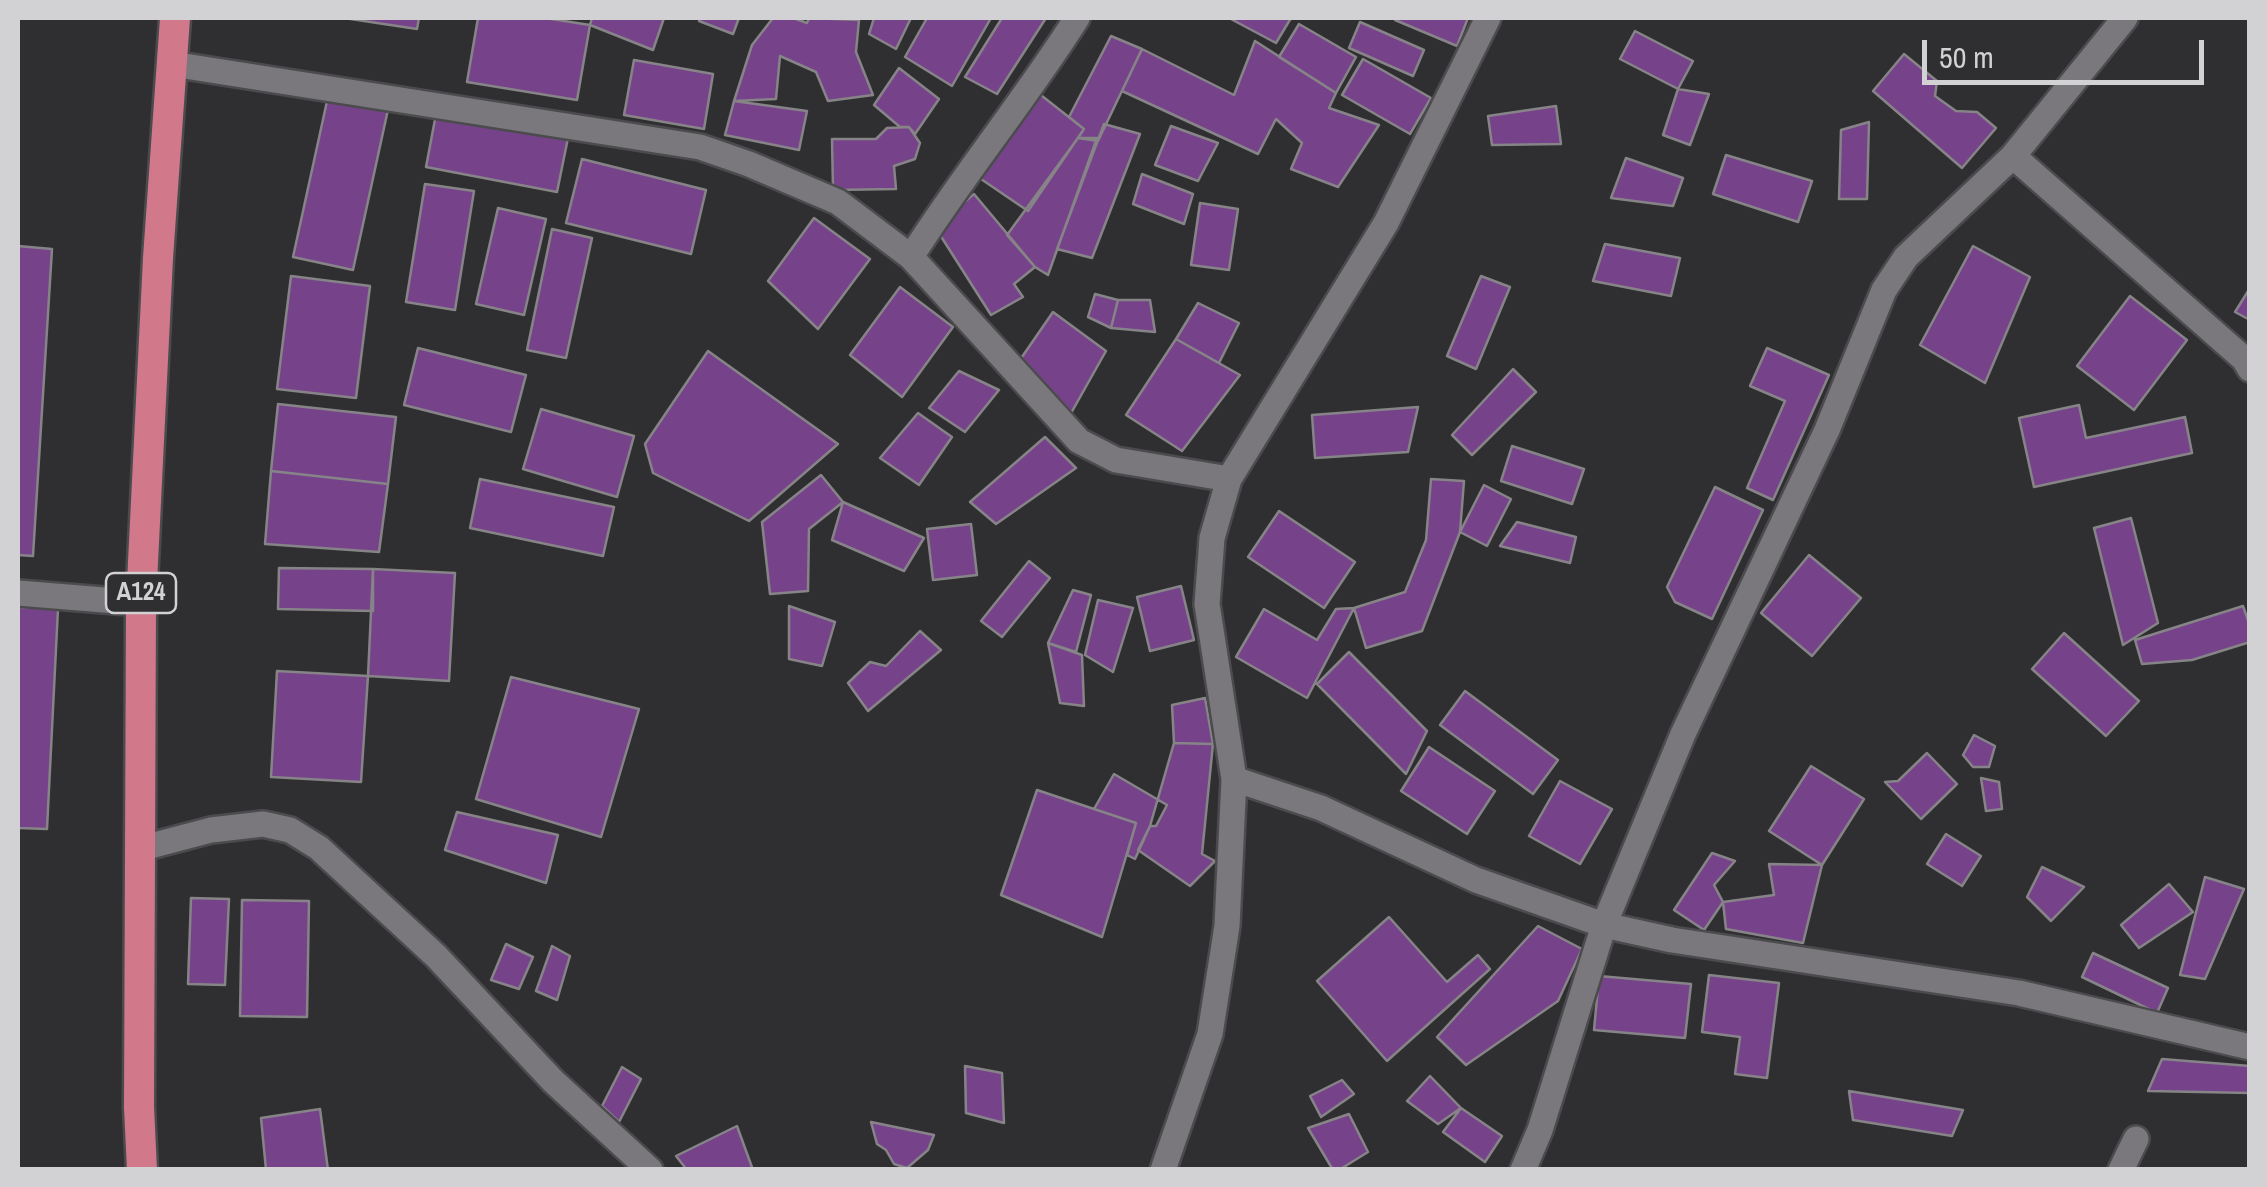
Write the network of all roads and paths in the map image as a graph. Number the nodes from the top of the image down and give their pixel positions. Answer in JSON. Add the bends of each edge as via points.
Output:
{"nodes":[{"id":1,"x":175,"y":18,"type":"edge"},
{"id":2,"x":1077,"y":18,"type":"edge"},
{"id":3,"x":1488,"y":18,"type":"edge"},
{"id":4,"x":2125,"y":18,"type":"edge"},
{"id":5,"x":172,"y":64,"type":"junction"},
{"id":6,"x":2013,"y":156,"type":"junction"},
{"id":7,"x":911,"y":257,"type":"junction"},
{"id":8,"x":2250,"y":369,"type":"edge"},
{"id":9,"x":1229,"y":479,"type":"junction"},
{"id":10,"x":18,"y":593,"type":"edge"},
{"id":11,"x":140,"y":603,"type":"junction"},
{"id":12,"x":1234,"y":779,"type":"junction"},
{"id":13,"x":138,"y":848,"type":"junction"},
{"id":14,"x":1604,"y":925,"type":"junction"},
{"id":15,"x":2250,"y":1047,"type":"edge"},
{"id":16,"x":2136,"y":1139,"type":"dead end"},
{"id":17,"x":142,"y":1170,"type":"edge"},
{"id":18,"x":650,"y":1170,"type":"edge"},
{"id":19,"x":1164,"y":1170,"type":"edge"},
{"id":20,"x":1523,"y":1170,"type":"edge"},
{"id":21,"x":2121,"y":1170,"type":"edge"}],
"edges":[{"from":1,"to":5,"type":"highway","number":"A124"},
{"from":2,"to":7,"type":"street"},
{"from":3,"to":9,"type":"street","via":[[1386,222]]},
{"from":4,"to":6,"type":"street"},
{"from":5,"to":7,"type":"street","via":[[700,148],[838,202]]},
{"from":5,"to":11,"type":"highway","number":"A124"},
{"from":6,"to":8,"type":"street"},
{"from":6,"to":14,"type":"street","via":[[1906,257],[1884,290]]},
{"from":7,"to":9,"type":"street","via":[[1080,441],[1116,460]]},
{"from":9,"to":12,"type":"street","via":[[1212,538],[1207,604]]},
{"from":10,"to":11,"type":"street"},
{"from":11,"to":13,"type":"highway","number":"A124"},
{"from":12,"to":14,"type":"street","via":[[1320,808],[1476,880]]},
{"from":12,"to":19,"type":"street","via":[[1227,926],[1210,1034]]},
{"from":13,"to":17,"type":"highway","number":"A124"},
{"from":13,"to":18,"type":"street","via":[[263,824],[290,830],[319,848]]},
{"from":14,"to":15,"type":"street","via":[[2019,992]]},
{"from":14,"to":20,"type":"street"},
{"from":16,"to":21,"type":"street"}]}
